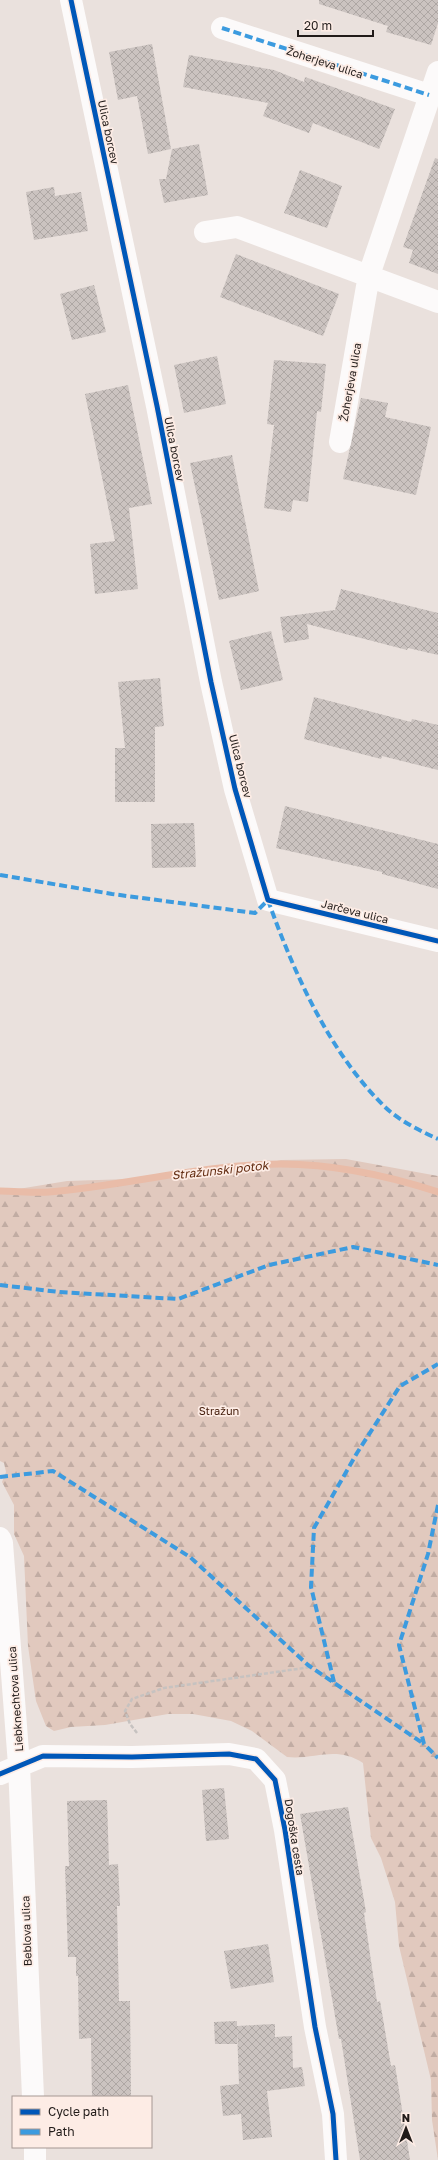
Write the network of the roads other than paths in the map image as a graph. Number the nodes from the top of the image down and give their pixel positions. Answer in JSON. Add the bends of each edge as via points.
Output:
{"nodes":[{"id":1,"x":71,"y":0,"type":"edge"},
{"id":2,"x":222,"y":28,"type":"dead end"},
{"id":3,"x":438,"y":72,"type":"edge"},
{"id":4,"x":429,"y":95,"type":"junction"},
{"id":5,"x":205,"y":232,"type":"dead end"},
{"id":6,"x":369,"y":275,"type":"junction"},
{"id":7,"x":438,"y":302,"type":"edge"},
{"id":8,"x":340,"y":442,"type":"dead end"},
{"id":9,"x":268,"y":900,"type":"joint"},
{"id":10,"x":438,"y":941,"type":"edge"},
{"id":11,"x":0,"y":1538,"type":"edge"},
{"id":12,"x":5,"y":1632,"type":"edge"},
{"id":13,"x":19,"y":1765,"type":"junction"},
{"id":14,"x":0,"y":1774,"type":"edge"},
{"id":15,"x":33,"y":2096,"type":"edge"},
{"id":16,"x":35,"y":2148,"type":"edge"},
{"id":17,"x":35,"y":2160,"type":"edge"},
{"id":18,"x":336,"y":2160,"type":"edge"}],
"edges":[{"from":1,"to":9,"type":"street","name":"Ulica borcev","via":[[157,406],[211,682],[235,789]]},
{"from":2,"to":4,"type":"street","name":"Žoherjeva ulica"},
{"from":3,"to":4,"type":"street","name":"Žoherjeva ulica"},
{"from":4,"to":6,"type":"street","name":"Žoherjeva ulica"},
{"from":5,"to":6,"type":"street","via":[[237,227]]},
{"from":6,"to":7,"type":"street"},
{"from":6,"to":8,"type":"street","name":"Žoherjeva ulica"},
{"from":9,"to":10,"type":"street","name":"Jarčeva ulica"},
{"from":11,"to":12,"type":"street","name":"Liebknechtova ulica"},
{"from":12,"to":13,"type":"street","name":"Liebknechtova ulica"},
{"from":13,"to":14,"type":"street","name":"Dogoška cesta"},
{"from":13,"to":15,"type":"street","name":"Beblova ulica"},
{"from":13,"to":18,"type":"street","name":"Dogoška cesta","via":[[43,1756],[228,1754],[256,1759],[275,1780],[315,2027],[333,2114]]},
{"from":16,"to":17,"type":"street"}]}
